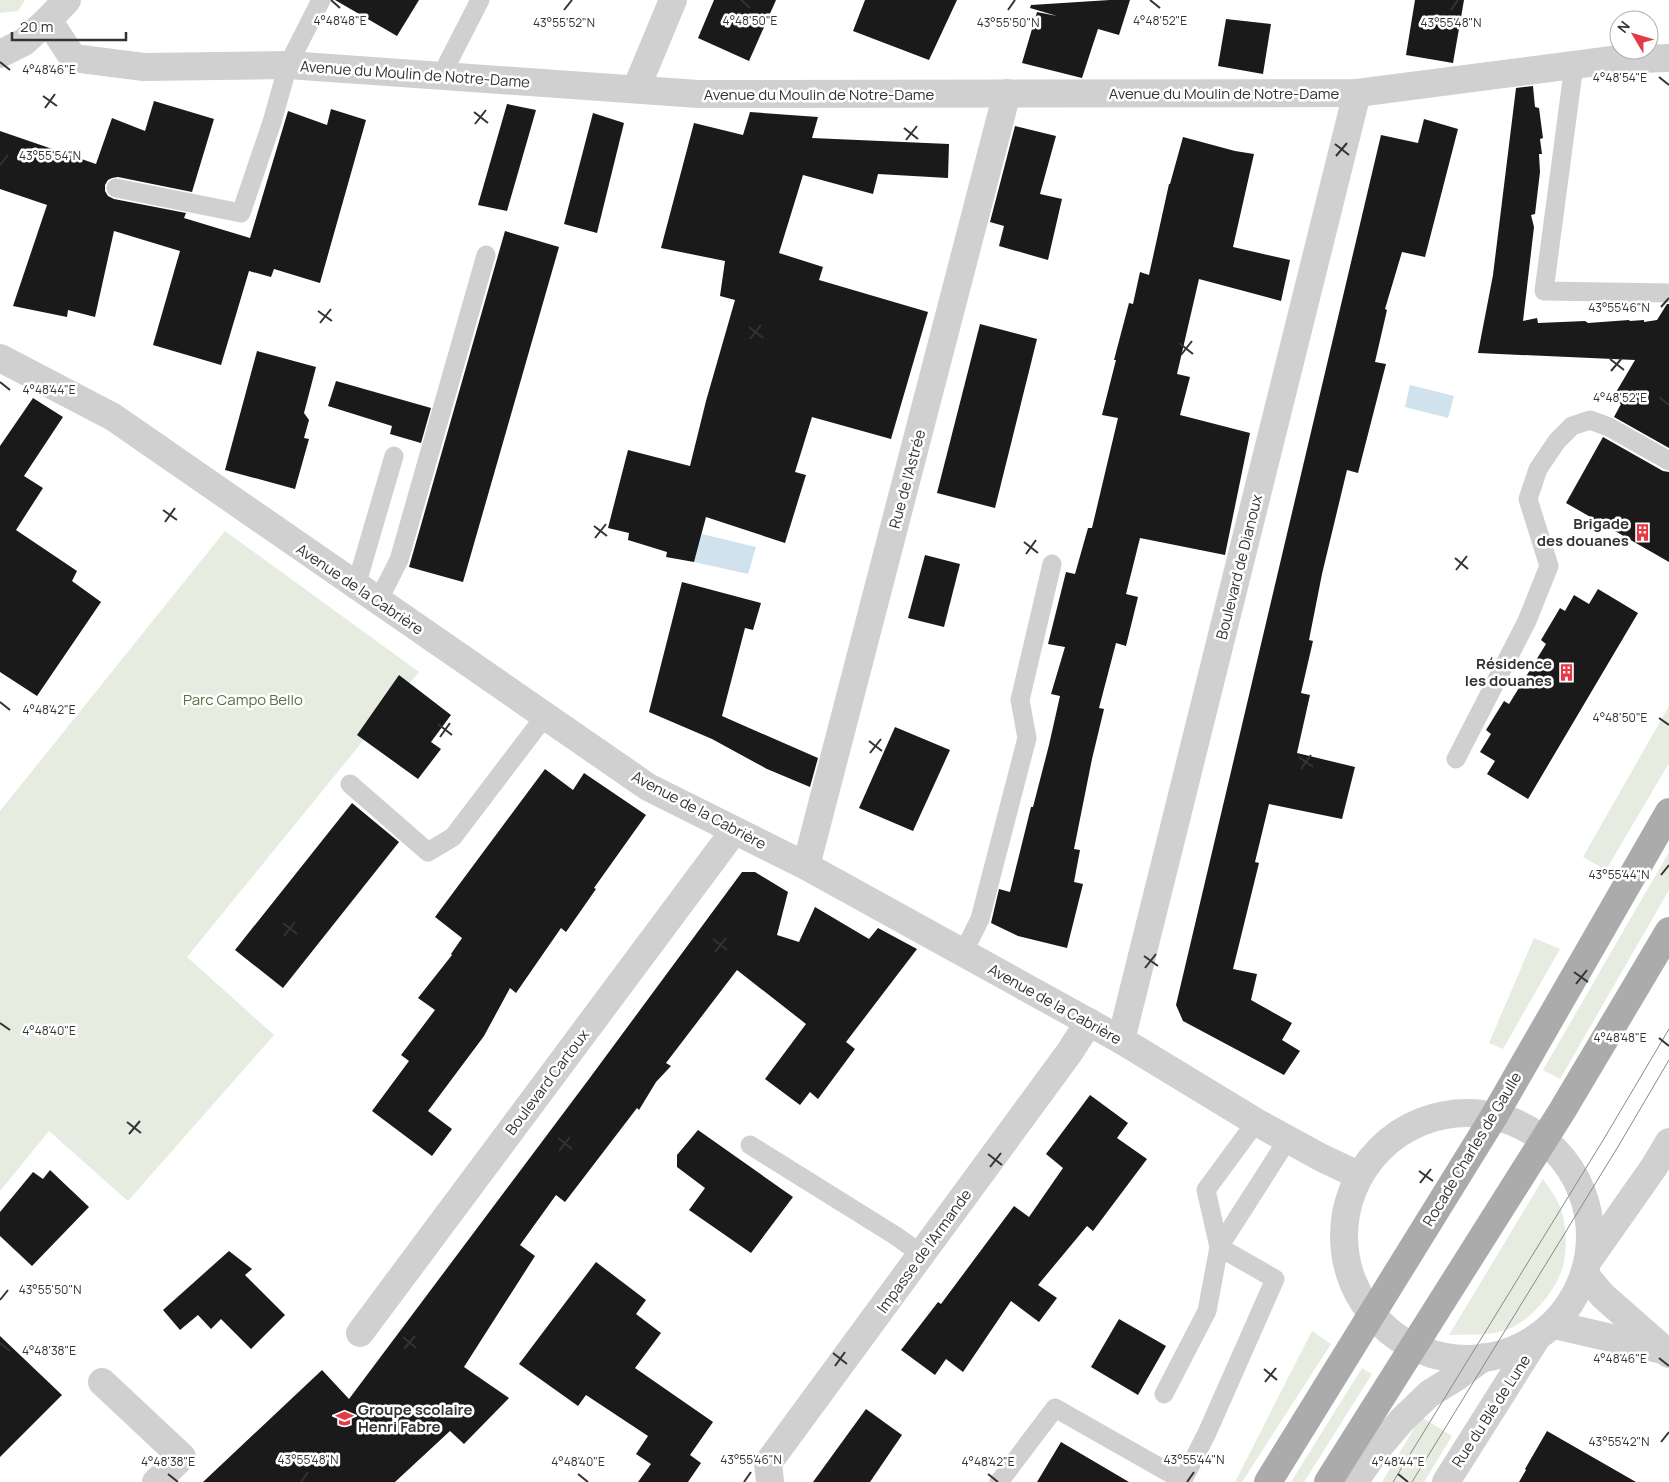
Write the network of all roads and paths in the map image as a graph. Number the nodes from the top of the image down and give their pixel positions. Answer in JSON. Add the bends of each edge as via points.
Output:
{"nodes":[{"id":1,"x":67,"y":0,"type":"edge"},
{"id":2,"x":321,"y":0,"type":"edge"},
{"id":3,"x":480,"y":0,"type":"edge"},
{"id":4,"x":673,"y":0,"type":"edge"},
{"id":5,"x":48,"y":20,"type":"junction"},
{"id":6,"x":0,"y":54,"type":"edge"},
{"id":7,"x":1669,"y":58,"type":"edge"},
{"id":8,"x":288,"y":65,"type":"junction"},
{"id":9,"x":1574,"y":65,"type":"junction"},
{"id":10,"x":441,"y":76,"type":"junction"},
{"id":11,"x":636,"y":89,"type":"junction"},
{"id":12,"x":1008,"y":93,"type":"junction"},
{"id":13,"x":1357,"y":93,"type":"junction"},
{"id":14,"x":116,"y":188,"type":"dead end"},
{"id":15,"x":486,"y":255,"type":"dead end"},
{"id":16,"x":1669,"y":293,"type":"edge"},
{"id":17,"x":0,"y":358,"type":"edge"},
{"id":18,"x":394,"y":456,"type":"dead end"},
{"id":19,"x":1669,"y":461,"type":"edge"},
{"id":20,"x":1052,"y":564,"type":"dead end"},
{"id":21,"x":356,"y":586,"type":"junction"},
{"id":22,"x":378,"y":601,"type":"junction"},
{"id":23,"x":546,"y":716,"type":"junction"},
{"id":24,"x":1456,"y":759,"type":"dead end"},
{"id":25,"x":350,"y":784,"type":"dead end"},
{"id":26,"x":1669,"y":812,"type":"edge"},
{"id":27,"x":734,"y":831,"type":"junction"},
{"id":28,"x":806,"y":866,"type":"junction"},
{"id":29,"x":1669,"y":931,"type":"edge"},
{"id":30,"x":963,"y":952,"type":"junction"},
{"id":31,"x":1090,"y":1022,"type":"junction"},
{"id":32,"x":1121,"y":1040,"type":"junction"},
{"id":33,"x":1493,"y":1118,"type":"junction"},
{"id":34,"x":1256,"y":1122,"type":"junction"},
{"id":35,"x":1288,"y":1139,"type":"junction"},
{"id":36,"x":1543,"y":1139,"type":"junction"},
{"id":37,"x":1669,"y":1142,"type":"edge"},
{"id":38,"x":750,"y":1145,"type":"dead end"},
{"id":39,"x":1358,"y":1175,"type":"junction"},
{"id":40,"x":1219,"y":1247,"type":"junction"},
{"id":41,"x":921,"y":1254,"type":"junction"},
{"id":42,"x":1588,"y":1267,"type":"junction"},
{"id":43,"x":1374,"y":1311,"type":"junction"},
{"id":44,"x":1546,"y":1332,"type":"junction"},
{"id":45,"x":360,"y":1333,"type":"dead end"},
{"id":46,"x":1414,"y":1345,"type":"junction"},
{"id":47,"x":1667,"y":1352,"type":"edge"},
{"id":48,"x":1484,"y":1357,"type":"junction"},
{"id":49,"x":102,"y":1382,"type":"dead end"},
{"id":50,"x":1164,"y":1394,"type":"dead end"},
{"id":51,"x":1182,"y":1481,"type":"edge"},
{"id":52,"x":156,"y":1482,"type":"edge"},
{"id":53,"x":770,"y":1482,"type":"edge"},
{"id":54,"x":999,"y":1482,"type":"edge"},
{"id":55,"x":1268,"y":1482,"type":"edge"},
{"id":56,"x":1328,"y":1482,"type":"edge"},
{"id":57,"x":1354,"y":1482,"type":"edge"},
{"id":58,"x":1446,"y":1482,"type":"edge"}],
"edges":[{"from":1,"to":5,"type":"street"},
{"from":2,"to":8,"type":"lane"},
{"from":3,"to":10,"type":"lane"},
{"from":4,"to":11,"type":"street"},
{"from":5,"to":6,"type":"street","via":[[24,42]]},
{"from":5,"to":8,"type":"street","name":"Avenue du Moulin de Notre-Dame","via":[[73,58],[144,67]]},
{"from":7,"to":9,"type":"street","name":"Avenue du Moulin de Notre-Dame"},
{"from":8,"to":10,"type":"street","name":"Avenue du Moulin de Notre-Dame"},
{"from":8,"to":14,"type":"lane","via":[[241,213]]},
{"from":9,"to":13,"type":"street","name":"Avenue du Moulin de Notre-Dame"},
{"from":9,"to":16,"type":"lane","via":[[1544,291]]},
{"from":10,"to":11,"type":"street","name":"Avenue du Moulin de Notre-Dame"},
{"from":11,"to":12,"type":"street","name":"Avenue du Moulin de Notre-Dame","via":[[698,94]]},
{"from":12,"to":13,"type":"street","name":"Avenue du Moulin de Notre-Dame"},
{"from":12,"to":28,"type":"street","name":"Rue de l'Astrée"},
{"from":13,"to":32,"type":"street","name":"Boulevard de Dianoux"},
{"from":15,"to":22,"type":"lane","via":[[399,560]]},
{"from":17,"to":21,"type":"street","name":"Avenue de la Cabrière","via":[[113,417]]},
{"from":18,"to":21,"type":"lane"},
{"from":19,"to":24,"type":"lane","via":[[1609,427],[1590,420],[1572,426],[1557,441],[1538,469],[1528,499],[1548,566],[1527,621]]},
{"from":20,"to":30,"type":"lane","via":[[1020,700],[1027,738],[980,918]]},
{"from":21,"to":22,"type":"street","name":"Avenue de la Cabrière"},
{"from":22,"to":23,"type":"street","name":"Avenue de la Cabrière"},
{"from":23,"to":25,"type":"lane","via":[[453,837],[428,852]]},
{"from":23,"to":27,"type":"street","name":"Avenue de la Cabrière","via":[[648,787]]},
{"from":26,"to":33,"type":"main road","name":"Rocade Charles de Gaulle"},
{"from":27,"to":28,"type":"street","name":"Avenue de la Cabrière"},
{"from":27,"to":45,"type":"street","name":"Boulevard Cartoux"},
{"from":28,"to":30,"type":"street","name":"Avenue de la Cabrière"},
{"from":29,"to":36,"type":"main road"},
{"from":30,"to":31,"type":"street","name":"Avenue de la Cabrière"},
{"from":31,"to":32,"type":"street","name":"Avenue de la Cabrière"},
{"from":31,"to":41,"type":"street","name":"Impasse de l'Armande"},
{"from":32,"to":34,"type":"street","name":"Avenue de la Cabrière"},
{"from":33,"to":36,"type":"street","via":[[1519,1126]]},
{"from":33,"to":39,"type":"street","via":[[1435,1118],[1408,1128],[1380,1147]]},
{"from":33,"to":43,"type":"main road","name":"Rocade Charles de Gaulle"},
{"from":34,"to":35,"type":"street","name":"Avenue de la Cabrière"},
{"from":34,"to":40,"type":"lane","via":[[1206,1190]]},
{"from":35,"to":39,"type":"street","name":"Avenue de la Cabrière"},
{"from":35,"to":40,"type":"lane"},
{"from":36,"to":42,"type":"street","via":[[1563,1158],[1586,1199],[1592,1228]]},
{"from":36,"to":46,"type":"main road"},
{"from":37,"to":42,"type":"street"},
{"from":38,"to":41,"type":"lane"},
{"from":39,"to":43,"type":"street","via":[[1345,1202],[1340,1234],[1343,1260],[1357,1292]]},
{"from":40,"to":50,"type":"lane","via":[[1206,1310]]},
{"from":40,"to":51,"type":"lane","via":[[1275,1279],[1208,1433]]},
{"from":41,"to":53,"type":"street","name":"Impasse de l'Armande","via":[[768,1463]]},
{"from":42,"to":44,"type":"street","name":"Rue du Blé de Lune","via":[[1567,1312]]},
{"from":42,"to":47,"type":"street","via":[[1603,1296]]},
{"from":43,"to":46,"type":"street","via":[[1392,1331]]},
{"from":43,"to":55,"type":"main road","name":"Rocade Charles de Gaulle"},
{"from":44,"to":47,"type":"street"},
{"from":44,"to":48,"type":"street","via":[[1515,1350]]},
{"from":44,"to":58,"type":"street","name":"Rue du Blé de Lune"},
{"from":46,"to":48,"type":"street","via":[[1442,1356]]},
{"from":46,"to":56,"type":"main road"},
{"from":48,"to":57,"type":"street","via":[[1429,1394],[1378,1448]]},
{"from":49,"to":52,"type":"street","via":[[182,1457]]},
{"from":51,"to":54,"type":"lane","via":[[1055,1408]]}]}
